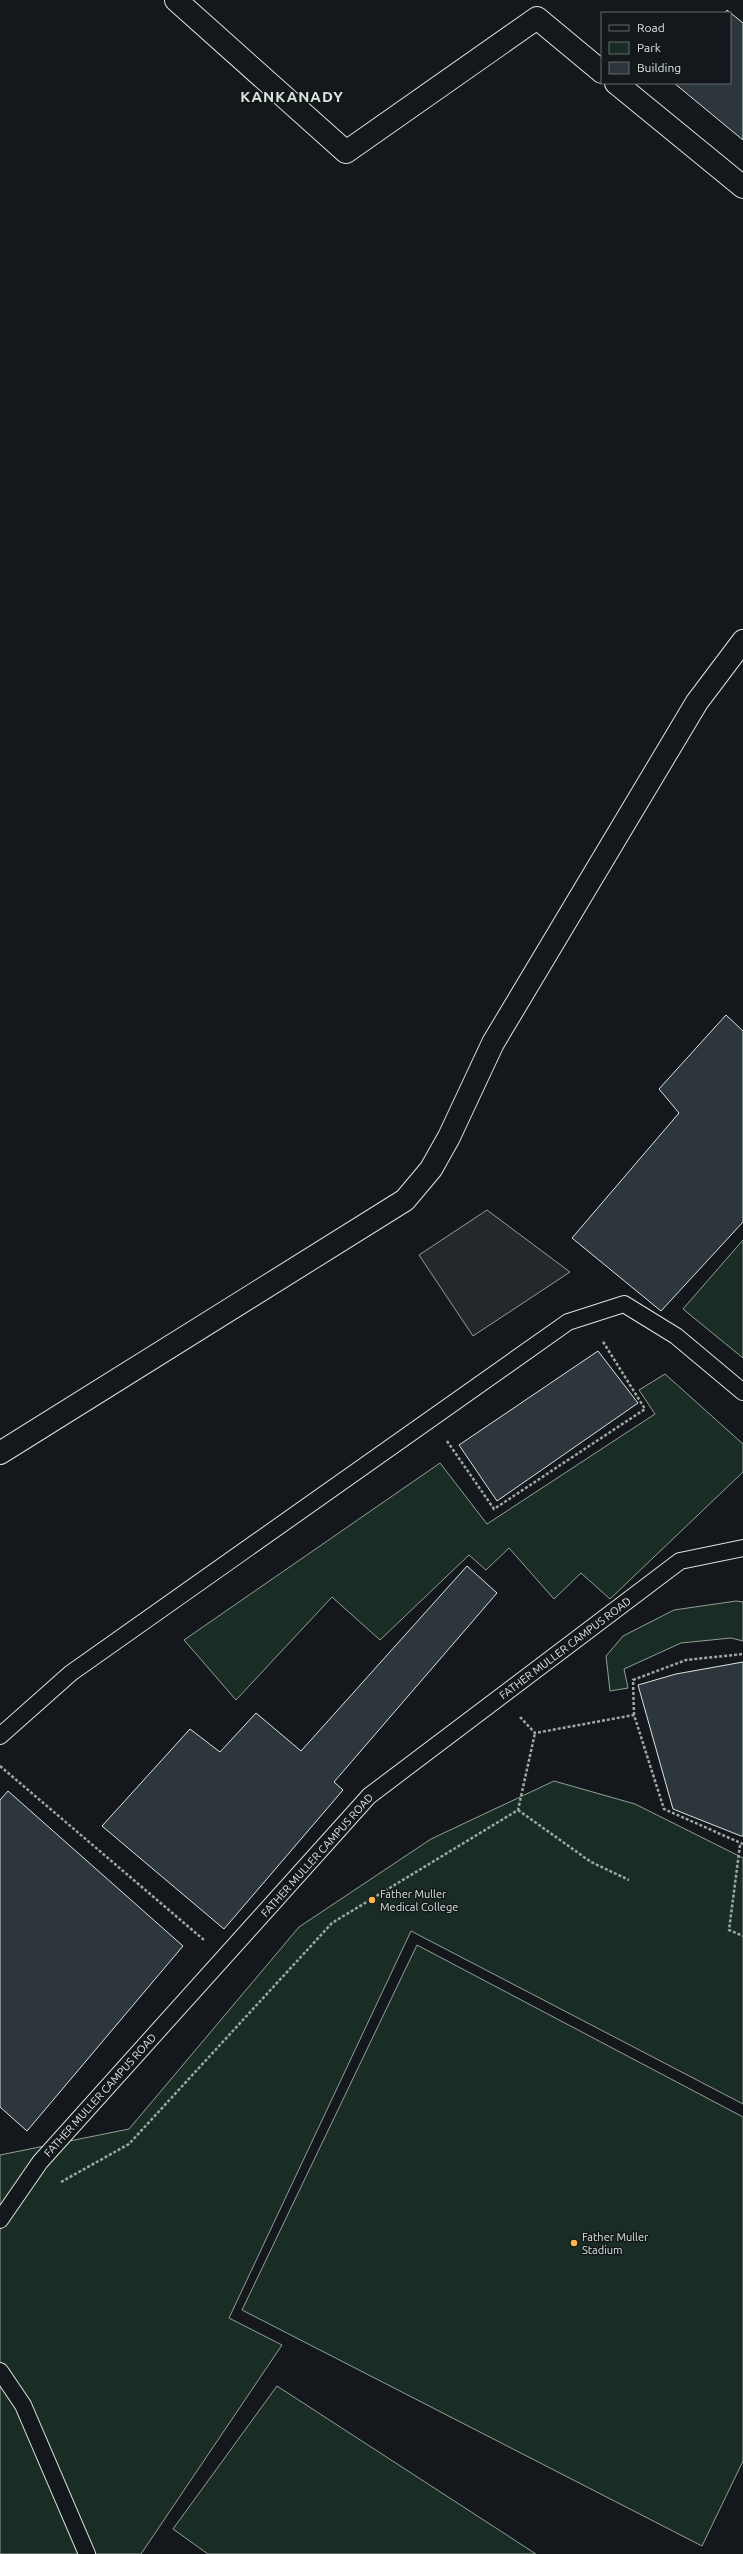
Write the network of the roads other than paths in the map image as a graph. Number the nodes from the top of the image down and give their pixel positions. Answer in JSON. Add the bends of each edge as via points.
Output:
{"nodes":[{"id":1,"x":176,"y":0,"type":"edge"},
{"id":2,"x":601,"y":71,"type":"edge"},
{"id":3,"x":617,"y":84,"type":"edge"},
{"id":4,"x":743,"y":187,"type":"edge"},
{"id":5,"x":743,"y":641,"type":"edge"},
{"id":6,"x":743,"y":1392,"type":"edge"},
{"id":7,"x":0,"y":1453,"type":"edge"},
{"id":8,"x":743,"y":1548,"type":"edge"},
{"id":9,"x":0,"y":1736,"type":"edge"},
{"id":10,"x":0,"y":2220,"type":"edge"},
{"id":11,"x":0,"y":2371,"type":"edge"},
{"id":12,"x":87,"y":2554,"type":"edge"}],
"edges":[{"from":1,"to":2,"type":"street","via":[[346,152],[537,18]]},
{"from":3,"to":4,"type":"street"},
{"from":5,"to":7,"type":"street","via":[[697,702],[493,1043],[450,1137],[431,1170],[404,1200]]},
{"from":6,"to":9,"type":"lane","via":[[676,1336],[624,1304],[568,1322],[72,1673]]},
{"from":8,"to":10,"type":"lane","name":"FATHER MULLER CAMPUS ROAD","via":[[680,1561],[369,1796],[40,2162]]},
{"from":11,"to":12,"type":"lane","via":[[23,2405]]}]}
